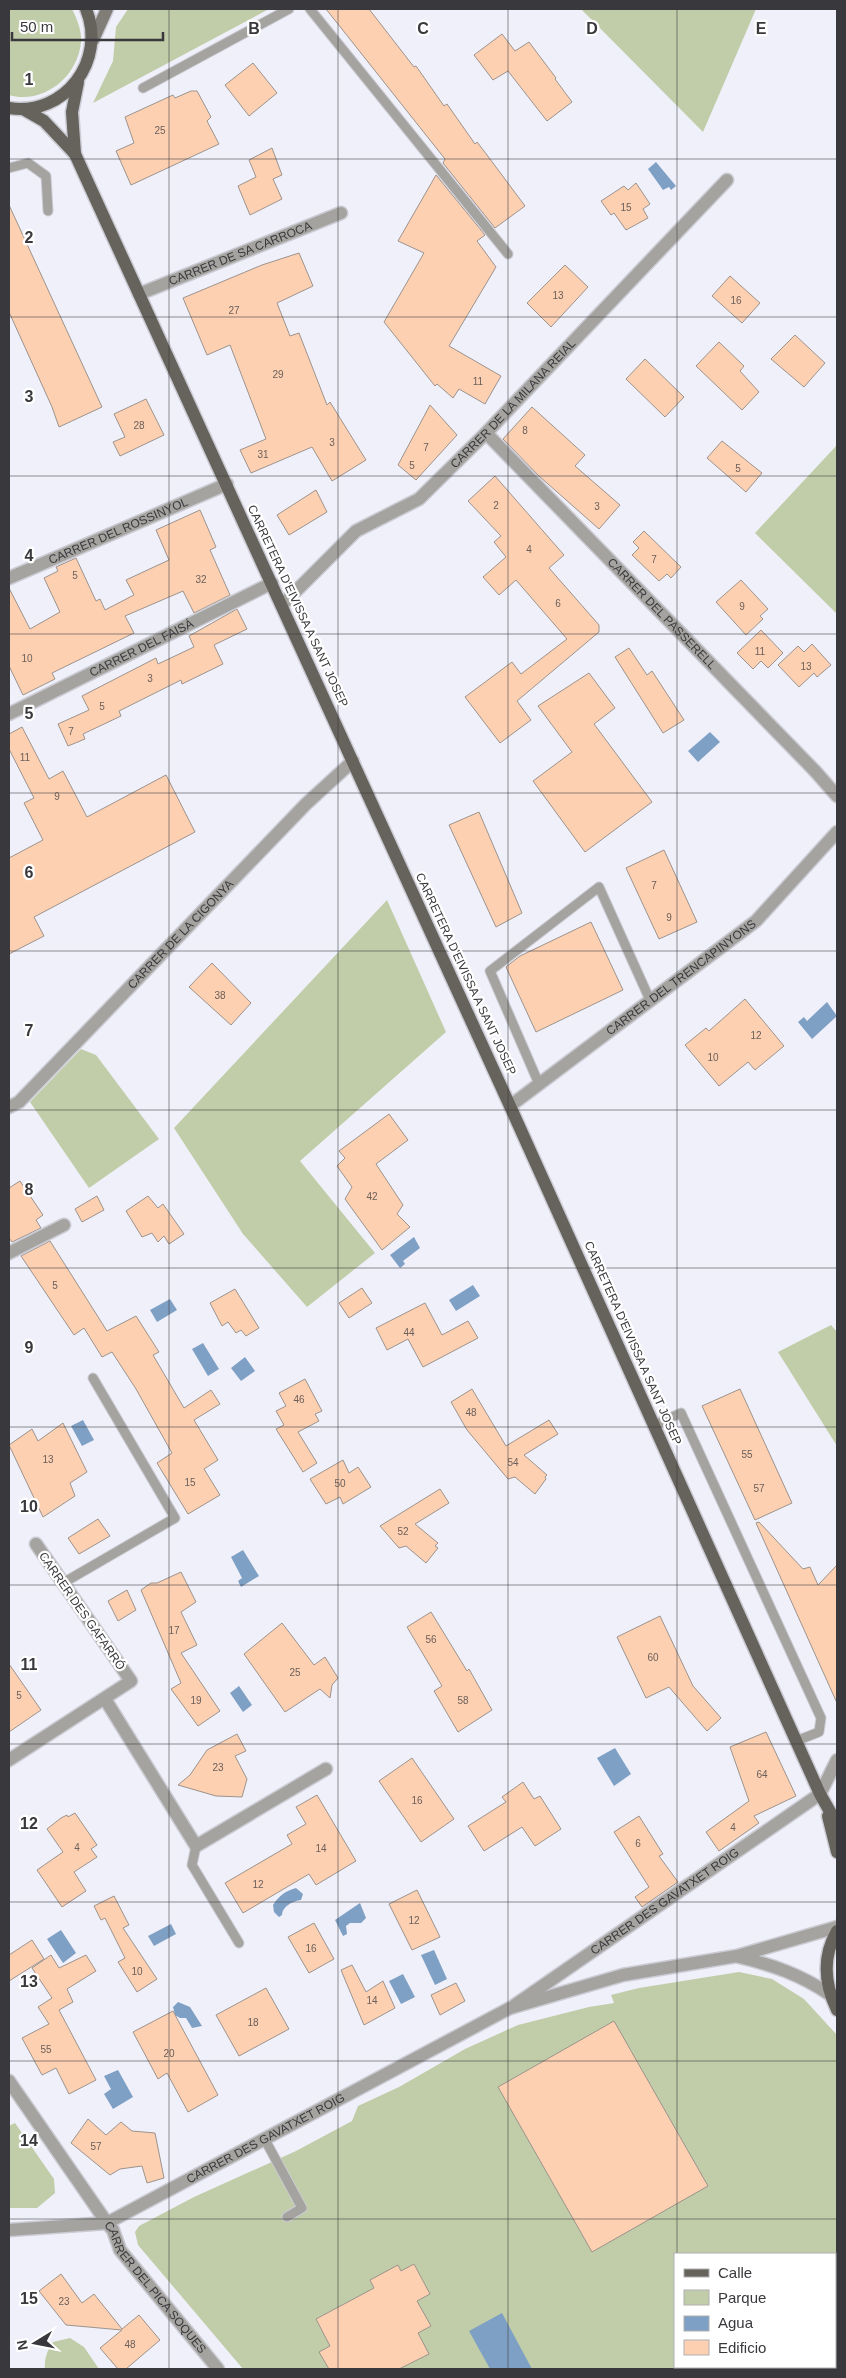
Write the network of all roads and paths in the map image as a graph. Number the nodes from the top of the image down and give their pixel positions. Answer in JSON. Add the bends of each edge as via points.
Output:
{"nodes":[{"id":1,"x":86,"y":9,"type":"edge"},
{"id":2,"x":107,"y":9,"type":"edge"},
{"id":3,"x":289,"y":9,"type":"edge"},
{"id":4,"x":310,"y":9,"type":"edge"},
{"id":5,"x":93,"y":40,"type":"junction"},
{"id":6,"x":78,"y":80,"type":"junction"},
{"id":7,"x":142,"y":88,"type":"dead end"},
{"id":8,"x":13,"y":109,"type":"edge"},
{"id":9,"x":75,"y":154,"type":"junction"},
{"id":10,"x":9,"y":168,"type":"edge"},
{"id":11,"x":727,"y":180,"type":"dead end"},
{"id":12,"x":48,"y":211,"type":"dead end"},
{"id":13,"x":341,"y":213,"type":"dead end"},
{"id":14,"x":508,"y":254,"type":"dead end"},
{"id":15,"x":139,"y":294,"type":"junction"},
{"id":16,"x":486,"y":434,"type":"junction"},
{"id":17,"x":227,"y":484,"type":"junction"},
{"id":18,"x":9,"y":578,"type":"edge"},
{"id":19,"x":272,"y":583,"type":"junction"},
{"id":20,"x":282,"y":605,"type":"junction"},
{"id":21,"x":9,"y":714,"type":"edge"},
{"id":22,"x":354,"y":761,"type":"junction"},
{"id":23,"x":837,"y":796,"type":"edge"},
{"id":24,"x":837,"y":832,"type":"edge"},
{"id":25,"x":650,"y":1000,"type":"junction"},
{"id":26,"x":539,"y":1084,"type":"junction"},
{"id":27,"x":510,"y":1106,"type":"junction"},
{"id":28,"x":9,"y":1107,"type":"edge"},
{"id":29,"x":64,"y":1225,"type":"dead end"},
{"id":30,"x":9,"y":1253,"type":"edge"},
{"id":31,"x":93,"y":1378,"type":"dead end"},
{"id":32,"x":654,"y":1425,"type":"junction"},
{"id":33,"x":36,"y":1544,"type":"dead end"},
{"id":34,"x":63,"y":1584,"type":"junction"},
{"id":35,"x":104,"y":1699,"type":"junction"},
{"id":36,"x":796,"y":1741,"type":"junction"},
{"id":37,"x":9,"y":1760,"type":"edge"},
{"id":38,"x":837,"y":1760,"type":"edge"},
{"id":39,"x":326,"y":1769,"type":"dead end"},
{"id":40,"x":820,"y":1794,"type":"junction"},
{"id":41,"x":827,"y":1808,"type":"junction"},
{"id":42,"x":837,"y":1824,"type":"edge"},
{"id":43,"x":196,"y":1846,"type":"junction"},
{"id":44,"x":837,"y":1852,"type":"edge"},
{"id":45,"x":837,"y":1927,"type":"edge"},
{"id":46,"x":837,"y":1931,"type":"edge"},
{"id":47,"x":239,"y":1943,"type":"dead end"},
{"id":48,"x":737,"y":1956,"type":"junction"},
{"id":49,"x":830,"y":1994,"type":"junction"},
{"id":50,"x":510,"y":2008,"type":"junction"},
{"id":51,"x":837,"y":2010,"type":"edge"},
{"id":52,"x":9,"y":2081,"type":"edge"},
{"id":53,"x":264,"y":2138,"type":"junction"},
{"id":54,"x":287,"y":2217,"type":"dead end"},
{"id":55,"x":106,"y":2223,"type":"junction"},
{"id":56,"x":9,"y":2230,"type":"edge"},
{"id":57,"x":218,"y":2369,"type":"edge"}],
"edges":[{"from":1,"to":5,"type":"main road"},
{"from":2,"to":5,"type":"main road"},
{"from":3,"to":7,"type":"lane"},
{"from":4,"to":14,"type":"lane"},
{"from":5,"to":6,"type":"main road","via":[[86,68]]},
{"from":6,"to":8,"type":"main road","via":[[54,101],[40,107]]},
{"from":6,"to":9,"type":"main road","name":"CARRETERA D'EIVISSA A SANT JOSEP","via":[[72,112]]},
{"from":8,"to":9,"type":"main road","name":"CARRETERA D'EIVISSA A SANT JOSEP","via":[[44,121]]},
{"from":9,"to":15,"type":"main road","name":"CARRETERA D'EIVISSA A SANT JOSEP"},
{"from":10,"to":12,"type":"lane","via":[[28,163],[46,176]]},
{"from":11,"to":16,"type":"street","name":"CARRER DE LA MILANA REIAL"},
{"from":13,"to":15,"type":"street","name":"CARRER DE SA CARROCA"},
{"from":15,"to":17,"type":"main road","name":"CARRETERA D'EIVISSA A SANT JOSEP"},
{"from":16,"to":20,"type":"street","name":"CARRER DE LA MILANA REIAL","via":[[419,500],[356,531]]},
{"from":16,"to":23,"type":"street","name":"CARRER DEL PASSERELL"},
{"from":17,"to":18,"type":"street","name":"CARRER DEL ROSSINYOL"},
{"from":17,"to":19,"type":"main road","name":"CARRETERA D'EIVISSA A SANT JOSEP"},
{"from":19,"to":20,"type":"main road","name":"CARRETERA D'EIVISSA A SANT JOSEP"},
{"from":19,"to":21,"type":"street","name":"CARRER DEL FAISÁ"},
{"from":20,"to":22,"type":"main road","name":"CARRETERA D'EIVISSA A SANT JOSEP"},
{"from":22,"to":27,"type":"main road","name":"CARRETERA D'EIVISSA A SANT JOSEP"},
{"from":22,"to":28,"type":"street","name":"CARRER DE LA CIGONYA","via":[[306,804],[94,1026],[19,1102]]},
{"from":24,"to":25,"type":"street","name":"CARRER DEL TRENCAPINYONS","via":[[756,921]]},
{"from":25,"to":26,"type":"street","name":"CARRER DEL TRENCAPINYONS"},
{"from":25,"to":26,"type":"lane","via":[[599,887],[490,971]]},
{"from":26,"to":27,"type":"street","name":"CARRER DEL TRENCAPINYONS"},
{"from":27,"to":32,"type":"main road","name":"CARRETERA D'EIVISSA A SANT JOSEP"},
{"from":29,"to":30,"type":"street"},
{"from":31,"to":34,"type":"lane","via":[[175,1518]]},
{"from":32,"to":36,"type":"main road","name":"CARRETERA D'EIVISSA A SANT JOSEP"},
{"from":32,"to":36,"type":"lane","via":[[680,1413],[821,1718],[819,1732]]},
{"from":33,"to":34,"type":"street","name":"CARRER DES GAFARRÓ"},
{"from":34,"to":35,"type":"street","name":"CARRER DES GAFARRÓ","via":[[131,1681]]},
{"from":35,"to":37,"type":"street","name":"CARRER DES GAFARRÓ"},
{"from":35,"to":43,"type":"street"},
{"from":36,"to":40,"type":"main road","name":"CARRETERA D'EIVISSA A SANT JOSEP"},
{"from":38,"to":40,"type":"street"},
{"from":39,"to":43,"type":"street"},
{"from":40,"to":41,"type":"main road","name":"CARRETERA D'EIVISSA A SANT JOSEP"},
{"from":40,"to":50,"type":"street","name":"CARRER DES GAVATXET ROIG"},
{"from":41,"to":42,"type":"main road","name":"CARRETERA D'EIVISSA A SANT JOSEP"},
{"from":41,"to":44,"type":"main road","name":"CARRETERA D'EIVISSA A SANT JOSEP"},
{"from":43,"to":47,"type":"lane","via":[[192,1864]]},
{"from":45,"to":48,"type":"street","name":"CARRER DES GAVATXET ROIG"},
{"from":46,"to":49,"type":"main road","via":[[826,1959]]},
{"from":48,"to":49,"type":"street","name":"CARRER DES GAVATXET ROIG","via":[[777,1966],[809,1980]]},
{"from":48,"to":50,"type":"street","name":"CARRER DES GAVATXET ROIG","via":[[623,1975]]},
{"from":49,"to":51,"type":"main road"},
{"from":50,"to":53,"type":"street","name":"CARRER DES GAVATXET ROIG"},
{"from":52,"to":55,"type":"street","name":"CARRER DEL PICA SOQUES"},
{"from":53,"to":54,"type":"lane","via":[[302,2208]]},
{"from":53,"to":55,"type":"street","name":"CARRER DES GAVATXET ROIG"},
{"from":55,"to":56,"type":"street","name":"CARRER DES GAVATXET ROIG"},
{"from":55,"to":57,"type":"street","name":"CARRER DEL PICA SOQUES","via":[[113,2230],[120,2250]]}]}
